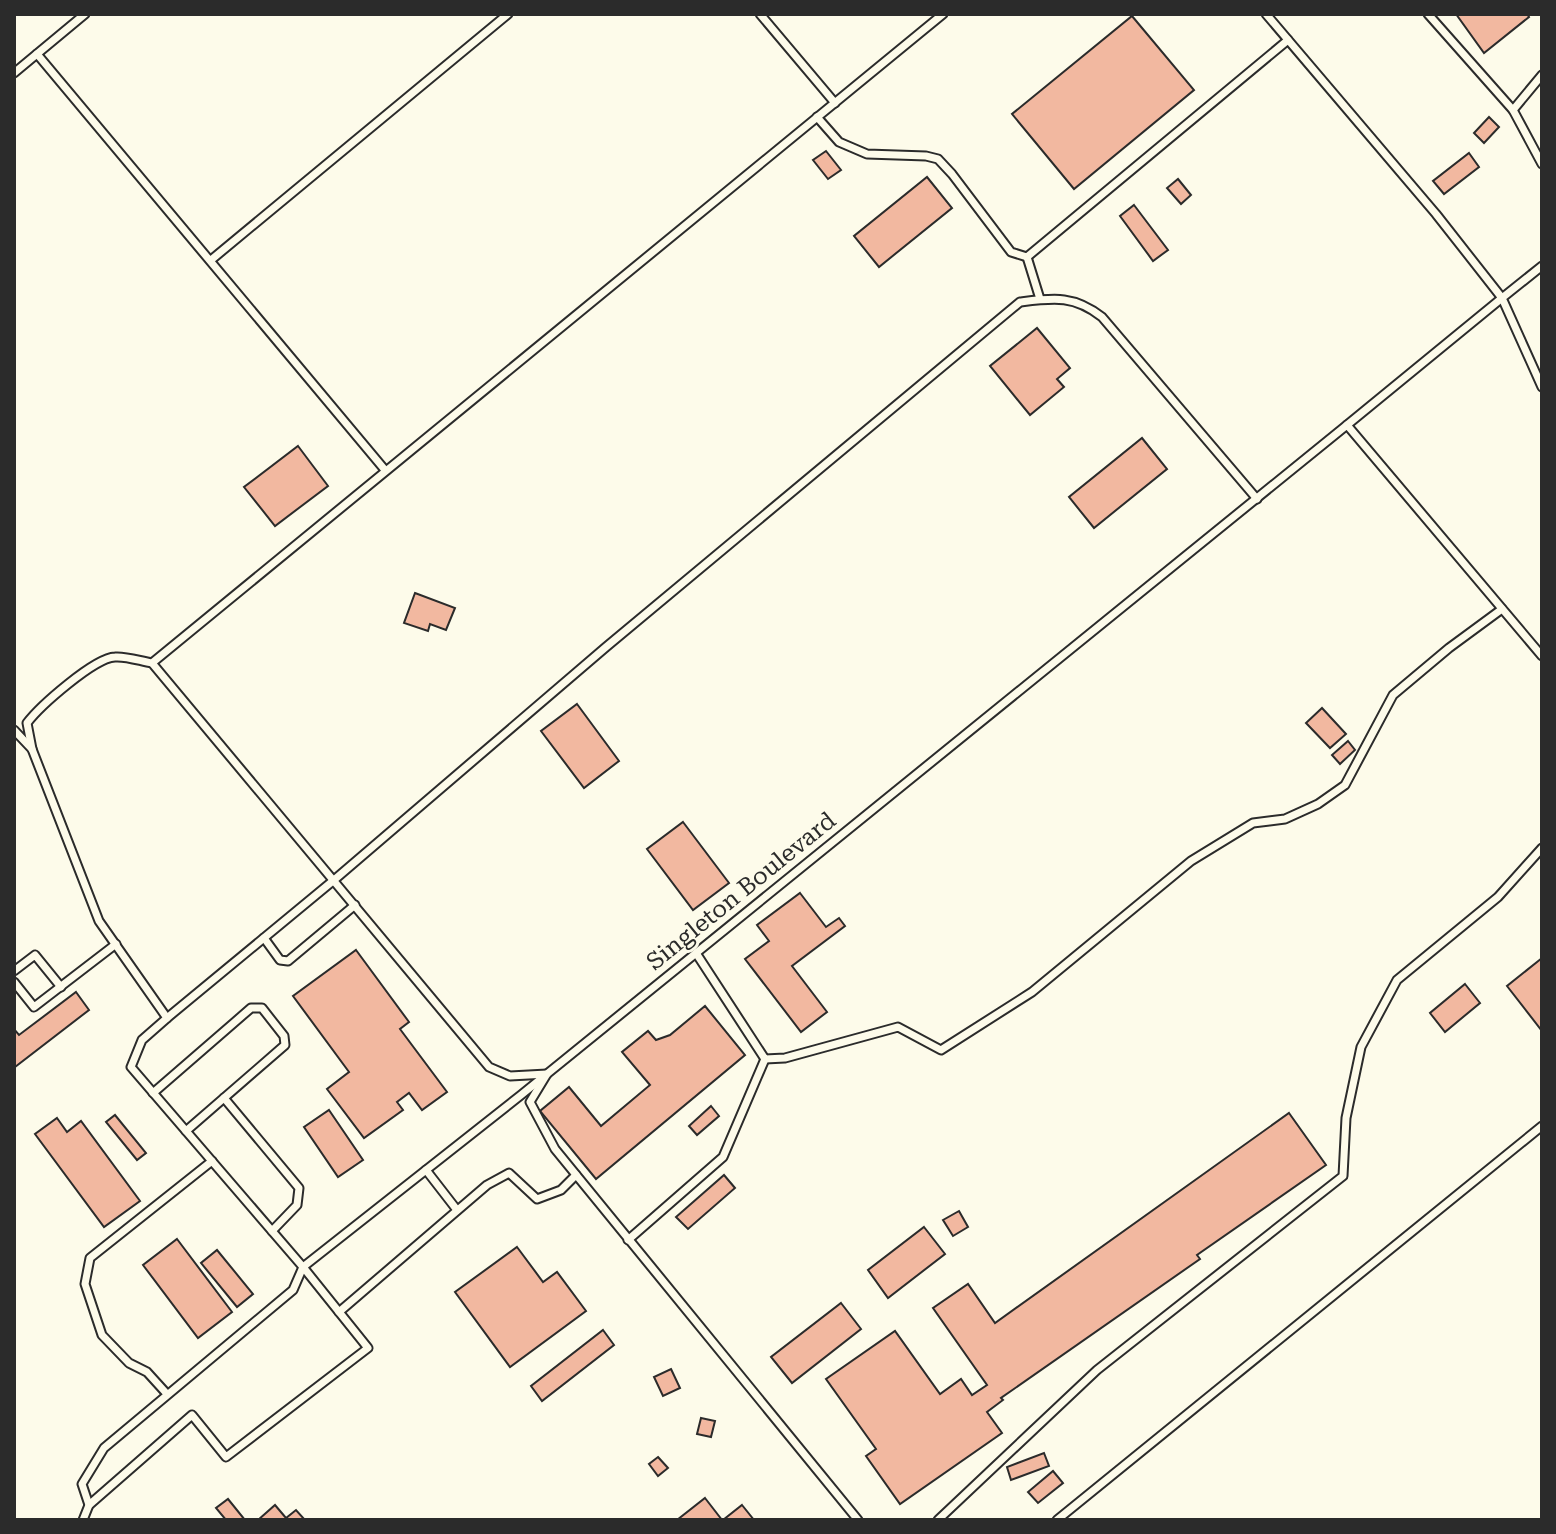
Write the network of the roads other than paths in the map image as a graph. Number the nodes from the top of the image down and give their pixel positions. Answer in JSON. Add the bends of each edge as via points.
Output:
{"nodes":[{"id":1,"x":85,"y":14,"type":"edge"},
{"id":2,"x":508,"y":14,"type":"edge"},
{"id":3,"x":760,"y":14,"type":"edge"},
{"id":4,"x":943,"y":14,"type":"edge"},
{"id":5,"x":1266,"y":14,"type":"edge"},
{"id":6,"x":1428,"y":14,"type":"edge"},
{"id":7,"x":1288,"y":40,"type":"junction"},
{"id":8,"x":37,"y":54,"type":"junction"},
{"id":9,"x":14,"y":73,"type":"edge"},
{"id":10,"x":1542,"y":75,"type":"edge"},
{"id":11,"x":835,"y":103,"type":"junction"},
{"id":12,"x":1513,"y":110,"type":"junction"},
{"id":13,"x":817,"y":117,"type":"junction"},
{"id":14,"x":1542,"y":164,"type":"edge"},
{"id":15,"x":1027,"y":257,"type":"junction"},
{"id":16,"x":211,"y":260,"type":"junction"},
{"id":17,"x":1542,"y":266,"type":"edge"},
{"id":18,"x":1502,"y":298,"type":"junction"},
{"id":19,"x":1040,"y":299,"type":"junction"},
{"id":20,"x":1542,"y":387,"type":"edge"},
{"id":21,"x":1347,"y":425,"type":"junction"},
{"id":22,"x":385,"y":470,"type":"junction"},
{"id":23,"x":1257,"y":499,"type":"junction"},
{"id":24,"x":1502,"y":609,"type":"junction"},
{"id":25,"x":1542,"y":656,"type":"edge"},
{"id":26,"x":152,"y":663,"type":"junction"},
{"id":27,"x":14,"y":730,"type":"edge"},
{"id":28,"x":32,"y":749,"type":"junction"},
{"id":29,"x":1542,"y":848,"type":"edge"},
{"id":30,"x":334,"y":880,"type":"junction"},
{"id":31,"x":355,"y":905,"type":"junction"},
{"id":32,"x":264,"y":938,"type":"junction"},
{"id":33,"x":116,"y":944,"type":"junction"},
{"id":34,"x":696,"y":953,"type":"junction"},
{"id":35,"x":14,"y":971,"type":"edge"},
{"id":36,"x":14,"y":982,"type":"edge"},
{"id":37,"x":61,"y":987,"type":"junction"},
{"id":38,"x":167,"y":1018,"type":"junction"},
{"id":39,"x":765,"y":1059,"type":"junction"},
{"id":40,"x":547,"y":1074,"type":"junction"},
{"id":41,"x":153,"y":1093,"type":"junction"},
{"id":42,"x":224,"y":1098,"type":"junction"},
{"id":43,"x":1542,"y":1126,"type":"edge"},
{"id":44,"x":186,"y":1131,"type":"junction"},
{"id":45,"x":212,"y":1161,"type":"junction"},
{"id":46,"x":426,"y":1170,"type":"junction"},
{"id":47,"x":576,"y":1175,"type":"junction"},
{"id":48,"x":457,"y":1210,"type":"junction"},
{"id":49,"x":272,"y":1231,"type":"junction"},
{"id":50,"x":628,"y":1240,"type":"junction"},
{"id":51,"x":303,"y":1267,"type":"junction"},
{"id":52,"x":339,"y":1312,"type":"junction"},
{"id":53,"x":167,"y":1394,"type":"junction"},
{"id":54,"x":89,"y":1505,"type":"junction"},
{"id":55,"x":83,"y":1520,"type":"edge"},
{"id":56,"x":858,"y":1520,"type":"edge"},
{"id":57,"x":938,"y":1520,"type":"edge"},
{"id":58,"x":1057,"y":1520,"type":"edge"}],
"edges":[{"from":1,"to":8,"type":"lane"},
{"from":2,"to":16,"type":"lane"},
{"from":3,"to":11,"type":"lane"},
{"from":4,"to":11,"type":"lane"},
{"from":5,"to":7,"type":"lane"},
{"from":6,"to":12,"type":"lane"},
{"from":7,"to":15,"type":"lane"},
{"from":7,"to":18,"type":"lane"},
{"from":8,"to":9,"type":"lane"},
{"from":8,"to":16,"type":"lane"},
{"from":10,"to":12,"type":"lane"},
{"from":11,"to":13,"type":"lane"},
{"from":12,"to":14,"type":"lane"},
{"from":13,"to":15,"type":"lane","via":[[839,142],[867,154],[938,159],[1011,252]]},
{"from":13,"to":22,"type":"lane"},
{"from":15,"to":19,"type":"lane"},
{"from":16,"to":22,"type":"lane"},
{"from":17,"to":18,"type":"lane","name":"Singleton Boulevard"},
{"from":18,"to":20,"type":"lane"},
{"from":18,"to":21,"type":"lane","name":"Singleton Boulevard"},
{"from":19,"to":23,"type":"lane","via":[[1084,303],[1102,317]]},
{"from":19,"to":30,"type":"lane","via":[[1020,302]]},
{"from":21,"to":23,"type":"lane","name":"Singleton Boulevard"},
{"from":21,"to":24,"type":"lane"},
{"from":22,"to":26,"type":"lane"},
{"from":23,"to":34,"type":"lane","name":"Singleton Boulevard"},
{"from":24,"to":25,"type":"lane"},
{"from":24,"to":39,"type":"lane","via":[[1393,695],[1345,785],[1285,819],[1253,823],[1191,861],[1032,992],[941,1050],[898,1027]]},
{"from":26,"to":28,"type":"lane","via":[[113,656],[89,666],[27,723]]},
{"from":26,"to":30,"type":"lane"},
{"from":27,"to":28,"type":"lane"},
{"from":28,"to":33,"type":"lane","via":[[99,921]]},
{"from":29,"to":57,"type":"lane","via":[[1498,897],[1397,980],[1361,1047],[1346,1118],[1343,1176],[1097,1370]]},
{"from":30,"to":31,"type":"lane"},
{"from":30,"to":32,"type":"lane"},
{"from":31,"to":32,"type":"lane","via":[[288,961],[280,960]]},
{"from":31,"to":40,"type":"lane","via":[[489,1067],[510,1076]]},
{"from":32,"to":38,"type":"lane"},
{"from":33,"to":37,"type":"lane"},
{"from":33,"to":38,"type":"lane"},
{"from":34,"to":39,"type":"lane"},
{"from":34,"to":40,"type":"lane","name":"Singleton Boulevard"},
{"from":35,"to":37,"type":"lane","via":[[35,955]]},
{"from":36,"to":37,"type":"lane","via":[[34,1007]]},
{"from":38,"to":41,"type":"lane","via":[[142,1040],[131,1067]]},
{"from":39,"to":50,"type":"lane","via":[[723,1157]]},
{"from":40,"to":46,"type":"lane","name":"Singleton Boulevard"},
{"from":40,"to":47,"type":"lane","via":[[530,1102]]},
{"from":41,"to":42,"type":"lane","via":[[251,1008],[262,1008],[285,1045]]},
{"from":41,"to":44,"type":"lane"},
{"from":42,"to":44,"type":"lane"},
{"from":42,"to":49,"type":"lane","via":[[299,1188],[297,1205]]},
{"from":43,"to":58,"type":"lane"},
{"from":44,"to":45,"type":"lane"},
{"from":45,"to":49,"type":"lane"},
{"from":45,"to":53,"type":"lane","via":[[90,1258],[86,1270],[88,1299],[102,1335]]},
{"from":46,"to":48,"type":"lane"},
{"from":46,"to":51,"type":"lane","name":"Singleton Boulevard"},
{"from":47,"to":48,"type":"lane","via":[[561,1190],[537,1199],[509,1173]]},
{"from":47,"to":50,"type":"lane"},
{"from":48,"to":52,"type":"lane"},
{"from":49,"to":51,"type":"lane"},
{"from":50,"to":56,"type":"lane"},
{"from":51,"to":52,"type":"lane"},
{"from":51,"to":53,"type":"lane","name":"Singleton Boulevard","via":[[293,1290]]},
{"from":52,"to":54,"type":"lane","via":[[368,1348],[226,1457],[192,1415]]},
{"from":53,"to":54,"type":"lane","name":"Singleton Boulevard","via":[[104,1448],[82,1484]]},
{"from":54,"to":55,"type":"lane"}]}
